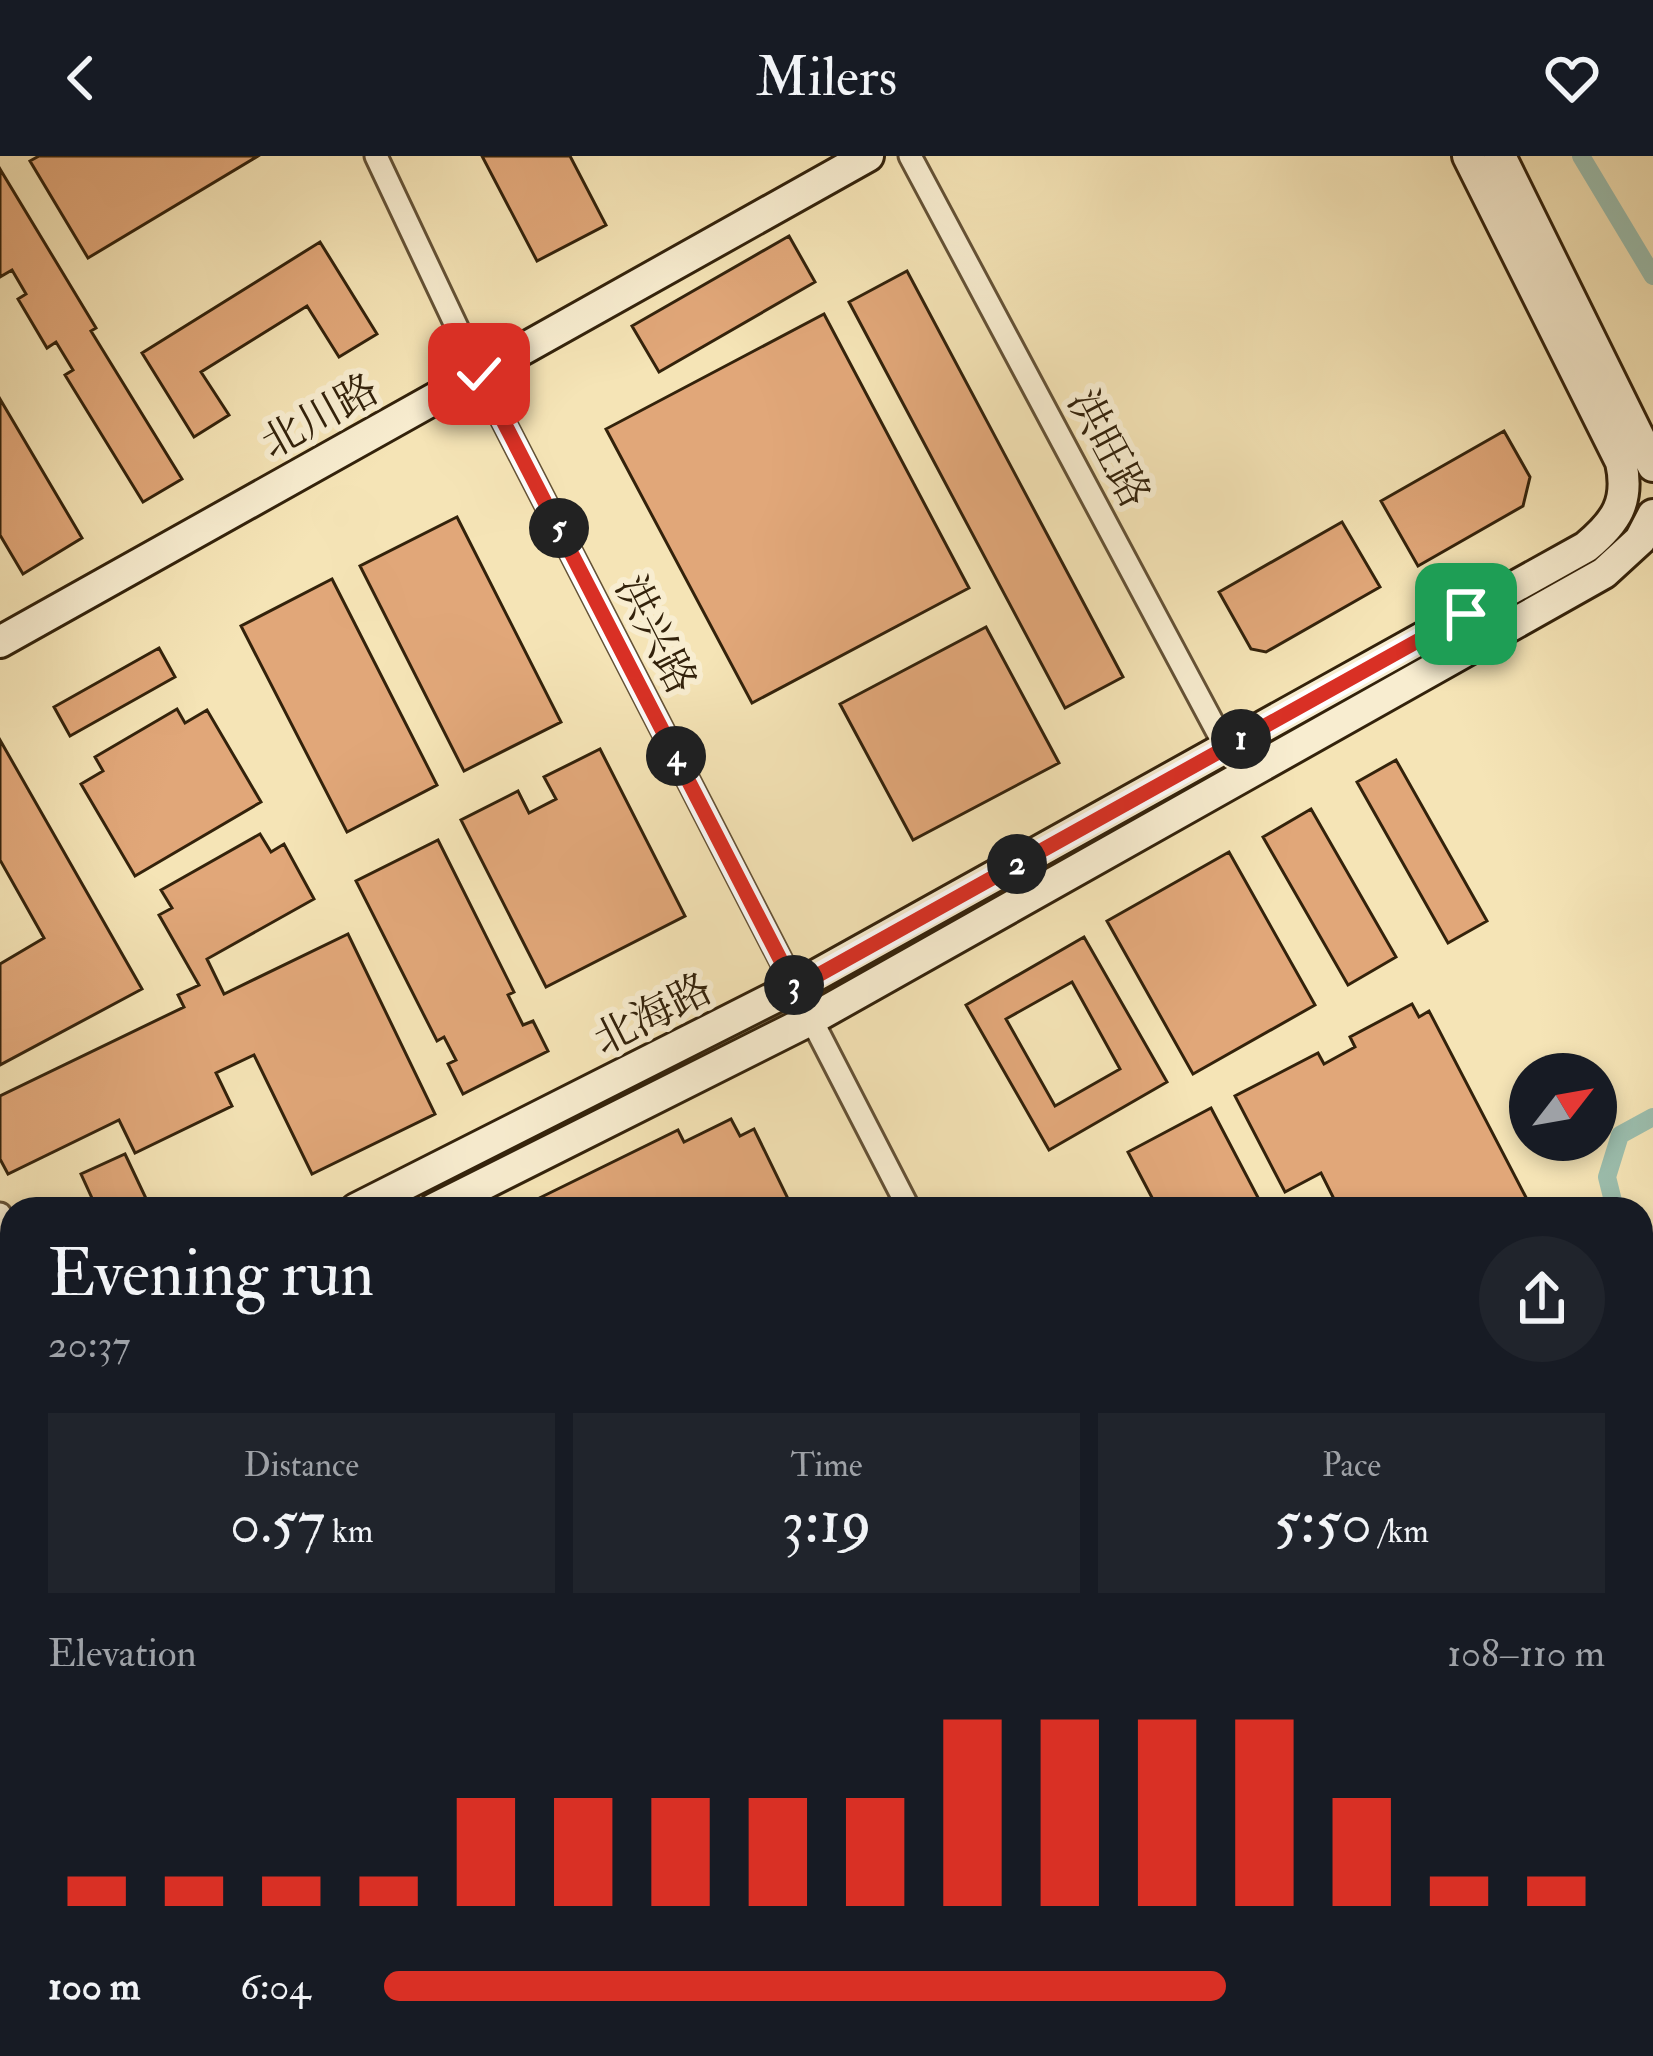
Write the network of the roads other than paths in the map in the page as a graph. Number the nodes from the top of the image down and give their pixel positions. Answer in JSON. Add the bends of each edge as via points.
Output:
{"nodes":[{"id":1,"x":376,"y":156,"type":"edge"},
{"id":2,"x":868,"y":156,"type":"edge"},
{"id":3,"x":910,"y":156,"type":"edge"},
{"id":4,"x":1468,"y":156,"type":"edge"},
{"id":5,"x":1500,"y":156,"type":"edge"},
{"id":6,"x":479,"y":374,"type":"junction"},
{"id":7,"x":1642,"y":463,"type":"edge"},
{"id":8,"x":1653,"y":515,"type":"edge"},
{"id":9,"x":0,"y":642,"type":"edge"},
{"id":10,"x":1226,"y":747,"type":"junction"},
{"id":11,"x":1241,"y":778,"type":"junction"},
{"id":12,"x":795,"y":988,"type":"junction"},
{"id":13,"x":812,"y":1019,"type":"junction"},
{"id":14,"x":380,"y":1197,"type":"edge"},
{"id":15,"x":458,"y":1197,"type":"edge"},
{"id":16,"x":903,"y":1197,"type":"edge"}],
"edges":[{"from":1,"to":6,"type":"street","name":"洪兴路"},
{"from":2,"to":6,"type":"street","name":"北川路"},
{"from":3,"to":10,"type":"street","name":"洪旺路"},
{"from":4,"to":7,"type":"street"},
{"from":5,"to":7,"type":"street"},
{"from":6,"to":9,"type":"street","name":"北川路"},
{"from":6,"to":12,"type":"street","name":"洪兴路"},
{"from":7,"to":10,"type":"street","name":"北海路","via":[[1621,511],[1586,547]]},
{"from":8,"to":11,"type":"street","name":"北海路","via":[[1640,540],[1604,573]]},
{"from":10,"to":11,"type":"street","name":"洪旺路"},
{"from":10,"to":12,"type":"street","name":"北海路"},
{"from":11,"to":13,"type":"street","name":"北海路"},
{"from":12,"to":13,"type":"street","name":"洪兴路"},
{"from":12,"to":14,"type":"street","name":"北海路"},
{"from":13,"to":15,"type":"street","name":"北海路"},
{"from":13,"to":16,"type":"street","name":"洪兴路"}]}
